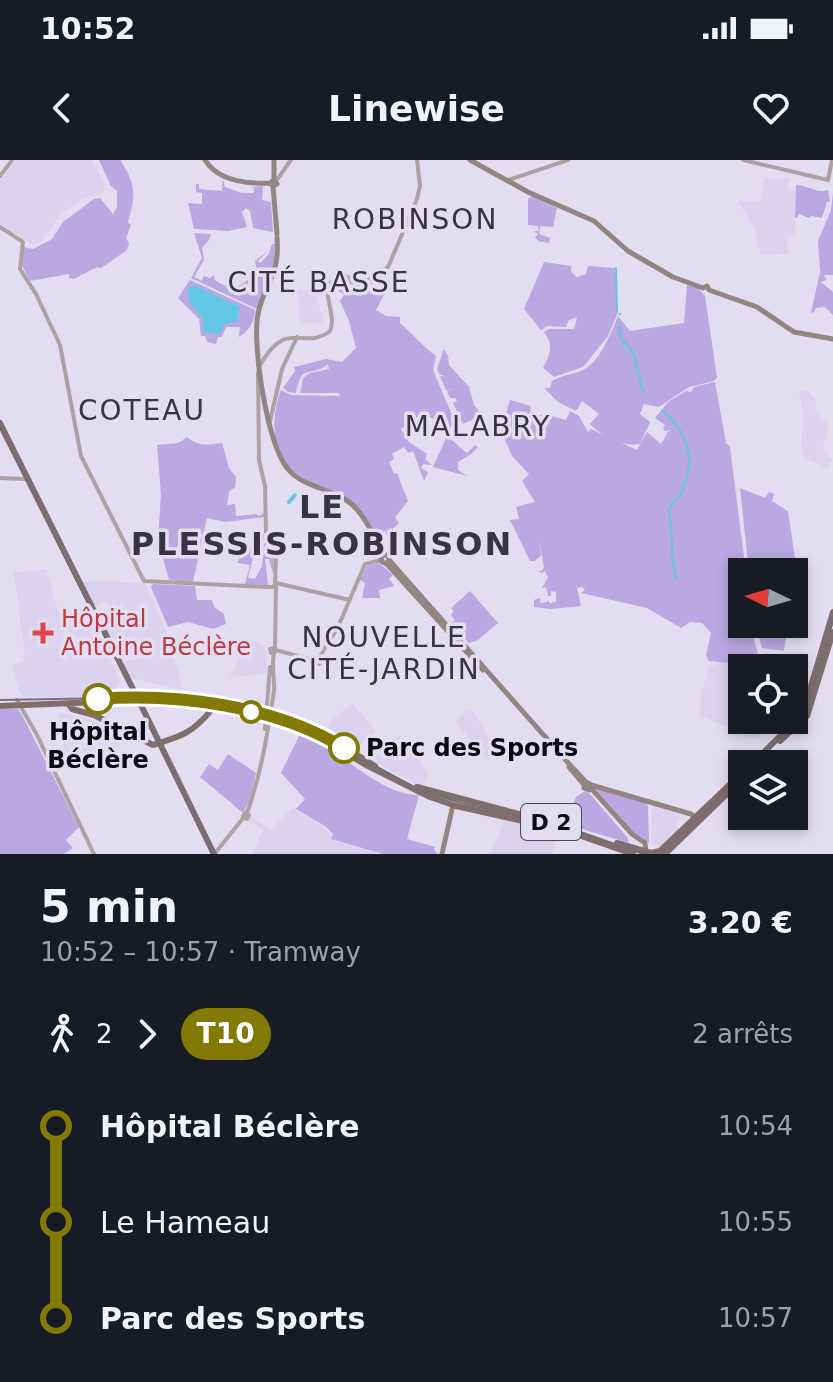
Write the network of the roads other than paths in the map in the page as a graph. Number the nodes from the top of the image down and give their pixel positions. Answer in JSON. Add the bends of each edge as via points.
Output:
{"nodes":[{"id":1,"x":12,"y":160,"type":"edge"},
{"id":2,"x":205,"y":160,"type":"edge"},
{"id":3,"x":274,"y":160,"type":"edge"},
{"id":4,"x":291,"y":160,"type":"edge"},
{"id":5,"x":417,"y":160,"type":"edge"},
{"id":6,"x":470,"y":160,"type":"edge"},
{"id":7,"x":568,"y":160,"type":"edge"},
{"id":8,"x":743,"y":160,"type":"edge"},
{"id":9,"x":832,"y":160,"type":"edge"},
{"id":10,"x":0,"y":176,"type":"edge"},
{"id":11,"x":508,"y":180,"type":"junction"},
{"id":12,"x":273,"y":182,"type":"junction"},
{"id":13,"x":0,"y":227,"type":"edge"},
{"id":14,"x":297,"y":337,"type":"junction"},
{"id":15,"x":833,"y":339,"type":"edge"},
{"id":16,"x":258,"y":368,"type":"junction"},
{"id":17,"x":270,"y":421,"type":"junction"},
{"id":18,"x":0,"y":423,"type":"edge"},
{"id":19,"x":27,"y":476,"type":"junction"},
{"id":20,"x":0,"y":478,"type":"edge"},
{"id":21,"x":385,"y":559,"type":"junction"},
{"id":22,"x":274,"y":584,"type":"junction"},
{"id":23,"x":350,"y":600,"type":"junction"},
{"id":24,"x":833,"y":612,"type":"edge"},
{"id":25,"x":272,"y":618,"type":"junction"},
{"id":26,"x":274,"y":629,"type":"junction"},
{"id":27,"x":833,"y":632,"type":"edge"},
{"id":28,"x":273,"y":651,"type":"junction"},
{"id":29,"x":173,"y":701,"type":"junction"},
{"id":30,"x":0,"y":705,"type":"edge"},
{"id":31,"x":21,"y":705,"type":"junction"},
{"id":32,"x":70,"y":706,"type":"junction"},
{"id":33,"x":210,"y":710,"type":"junction"},
{"id":34,"x":268,"y":717,"type":"junction"},
{"id":35,"x":264,"y":738,"type":"junction"},
{"id":36,"x":158,"y":743,"type":"junction"},
{"id":37,"x":264,"y":748,"type":"junction"},
{"id":38,"x":768,"y":750,"type":"edge"},
{"id":39,"x":770,"y":750,"type":"edge"},
{"id":40,"x":365,"y":762,"type":"junction"},
{"id":41,"x":261,"y":763,"type":"junction"},
{"id":42,"x":588,"y":786,"type":"junction"},
{"id":43,"x":728,"y":790,"type":"edge"},
{"id":44,"x":455,"y":806,"type":"junction"},
{"id":45,"x":697,"y":820,"type":"junction"},
{"id":46,"x":645,"y":851,"type":"edge"},
{"id":47,"x":216,"y":853,"type":"edge"},
{"id":48,"x":94,"y":854,"type":"edge"},
{"id":49,"x":442,"y":854,"type":"edge"},
{"id":50,"x":633,"y":854,"type":"edge"},
{"id":51,"x":665,"y":854,"type":"edge"}],
"edges":[{"from":1,"to":10,"type":"street"},
{"from":2,"to":12,"type":"main road","via":[[221,175],[249,184]]},
{"from":3,"to":12,"type":"main road"},
{"from":4,"to":12,"type":"street"},
{"from":5,"to":14,"type":"street","via":[[419,194],[387,268],[373,279],[344,277],[331,282],[327,291],[332,328],[321,336]]},
{"from":6,"to":11,"type":"main road"},
{"from":7,"to":11,"type":"street"},
{"from":8,"to":9,"type":"street","via":[[829,179]]},
{"from":11,"to":15,"type":"main road","via":[[594,221],[628,251],[673,277],[757,307],[794,332]]},
{"from":12,"to":16,"type":"main road","via":[[277,267],[259,311]]},
{"from":13,"to":22,"type":"street","via":[[23,242],[20,270],[60,345],[81,456],[144,581]]},
{"from":14,"to":16,"type":"street","via":[[275,343]]},
{"from":14,"to":17,"type":"street","via":[[282,369]]},
{"from":16,"to":17,"type":"main road"},
{"from":16,"to":22,"type":"street","via":[[259,460],[266,532],[276,559]]},
{"from":17,"to":21,"type":"main road","via":[[288,469],[348,501]]},
{"from":18,"to":19,"type":"main road"},
{"from":19,"to":20,"type":"street"},
{"from":19,"to":36,"type":"main road","bridge":true},
{"from":21,"to":23,"type":"street","via":[[365,564]]},
{"from":21,"to":42,"type":"main road"},
{"from":22,"to":23,"type":"street"},
{"from":22,"to":25,"type":"street"},
{"from":22,"to":26,"type":"street"},
{"from":23,"to":28,"type":"street","via":[[318,660]]},
{"from":24,"to":38,"type":"main road","via":[[803,713]]},
{"from":25,"to":26,"type":"street"},
{"from":25,"to":28,"type":"street"},
{"from":26,"to":28,"type":"street"},
{"from":27,"to":39,"type":"main road","via":[[807,716]]},
{"from":28,"to":34,"type":"street"},
{"from":29,"to":32,"type":"main road","number":"D 2"},
{"from":29,"to":33,"type":"main road","number":"D 2"},
{"from":29,"to":34,"type":"main road","number":"D 2","via":[[186,699]]},
{"from":30,"to":31,"type":"main road","number":"D 2"},
{"from":31,"to":32,"type":"main road","number":"D 2"},
{"from":31,"to":48,"type":"street"},
{"from":32,"to":36,"type":"main road","via":[[147,743]]},
{"from":33,"to":34,"type":"main road","number":"D 2"},
{"from":33,"to":36,"type":"main road","via":[[191,731]]},
{"from":34,"to":35,"type":"street"},
{"from":34,"to":37,"type":"street"},
{"from":34,"to":40,"type":"main road","number":"D 2","via":[[318,731]]},
{"from":35,"to":37,"type":"street"},
{"from":35,"to":41,"type":"street"},
{"from":36,"to":47,"type":"main road"},
{"from":37,"to":41,"type":"street"},
{"from":40,"to":44,"type":"main road","number":"D 2","via":[[404,786]]},
{"from":40,"to":46,"type":"main road","number":"D 2","via":[[419,788]]},
{"from":41,"to":47,"type":"street","via":[[245,815]]},
{"from":42,"to":45,"type":"main road"},
{"from":42,"to":46,"type":"main road"},
{"from":43,"to":45,"type":"main road"},
{"from":44,"to":49,"type":"main road"},
{"from":44,"to":50,"type":"main road","number":"D 2","via":[[563,830]]},
{"from":45,"to":46,"type":"main road","via":[[662,850]]},
{"from":45,"to":51,"type":"main road"}]}
